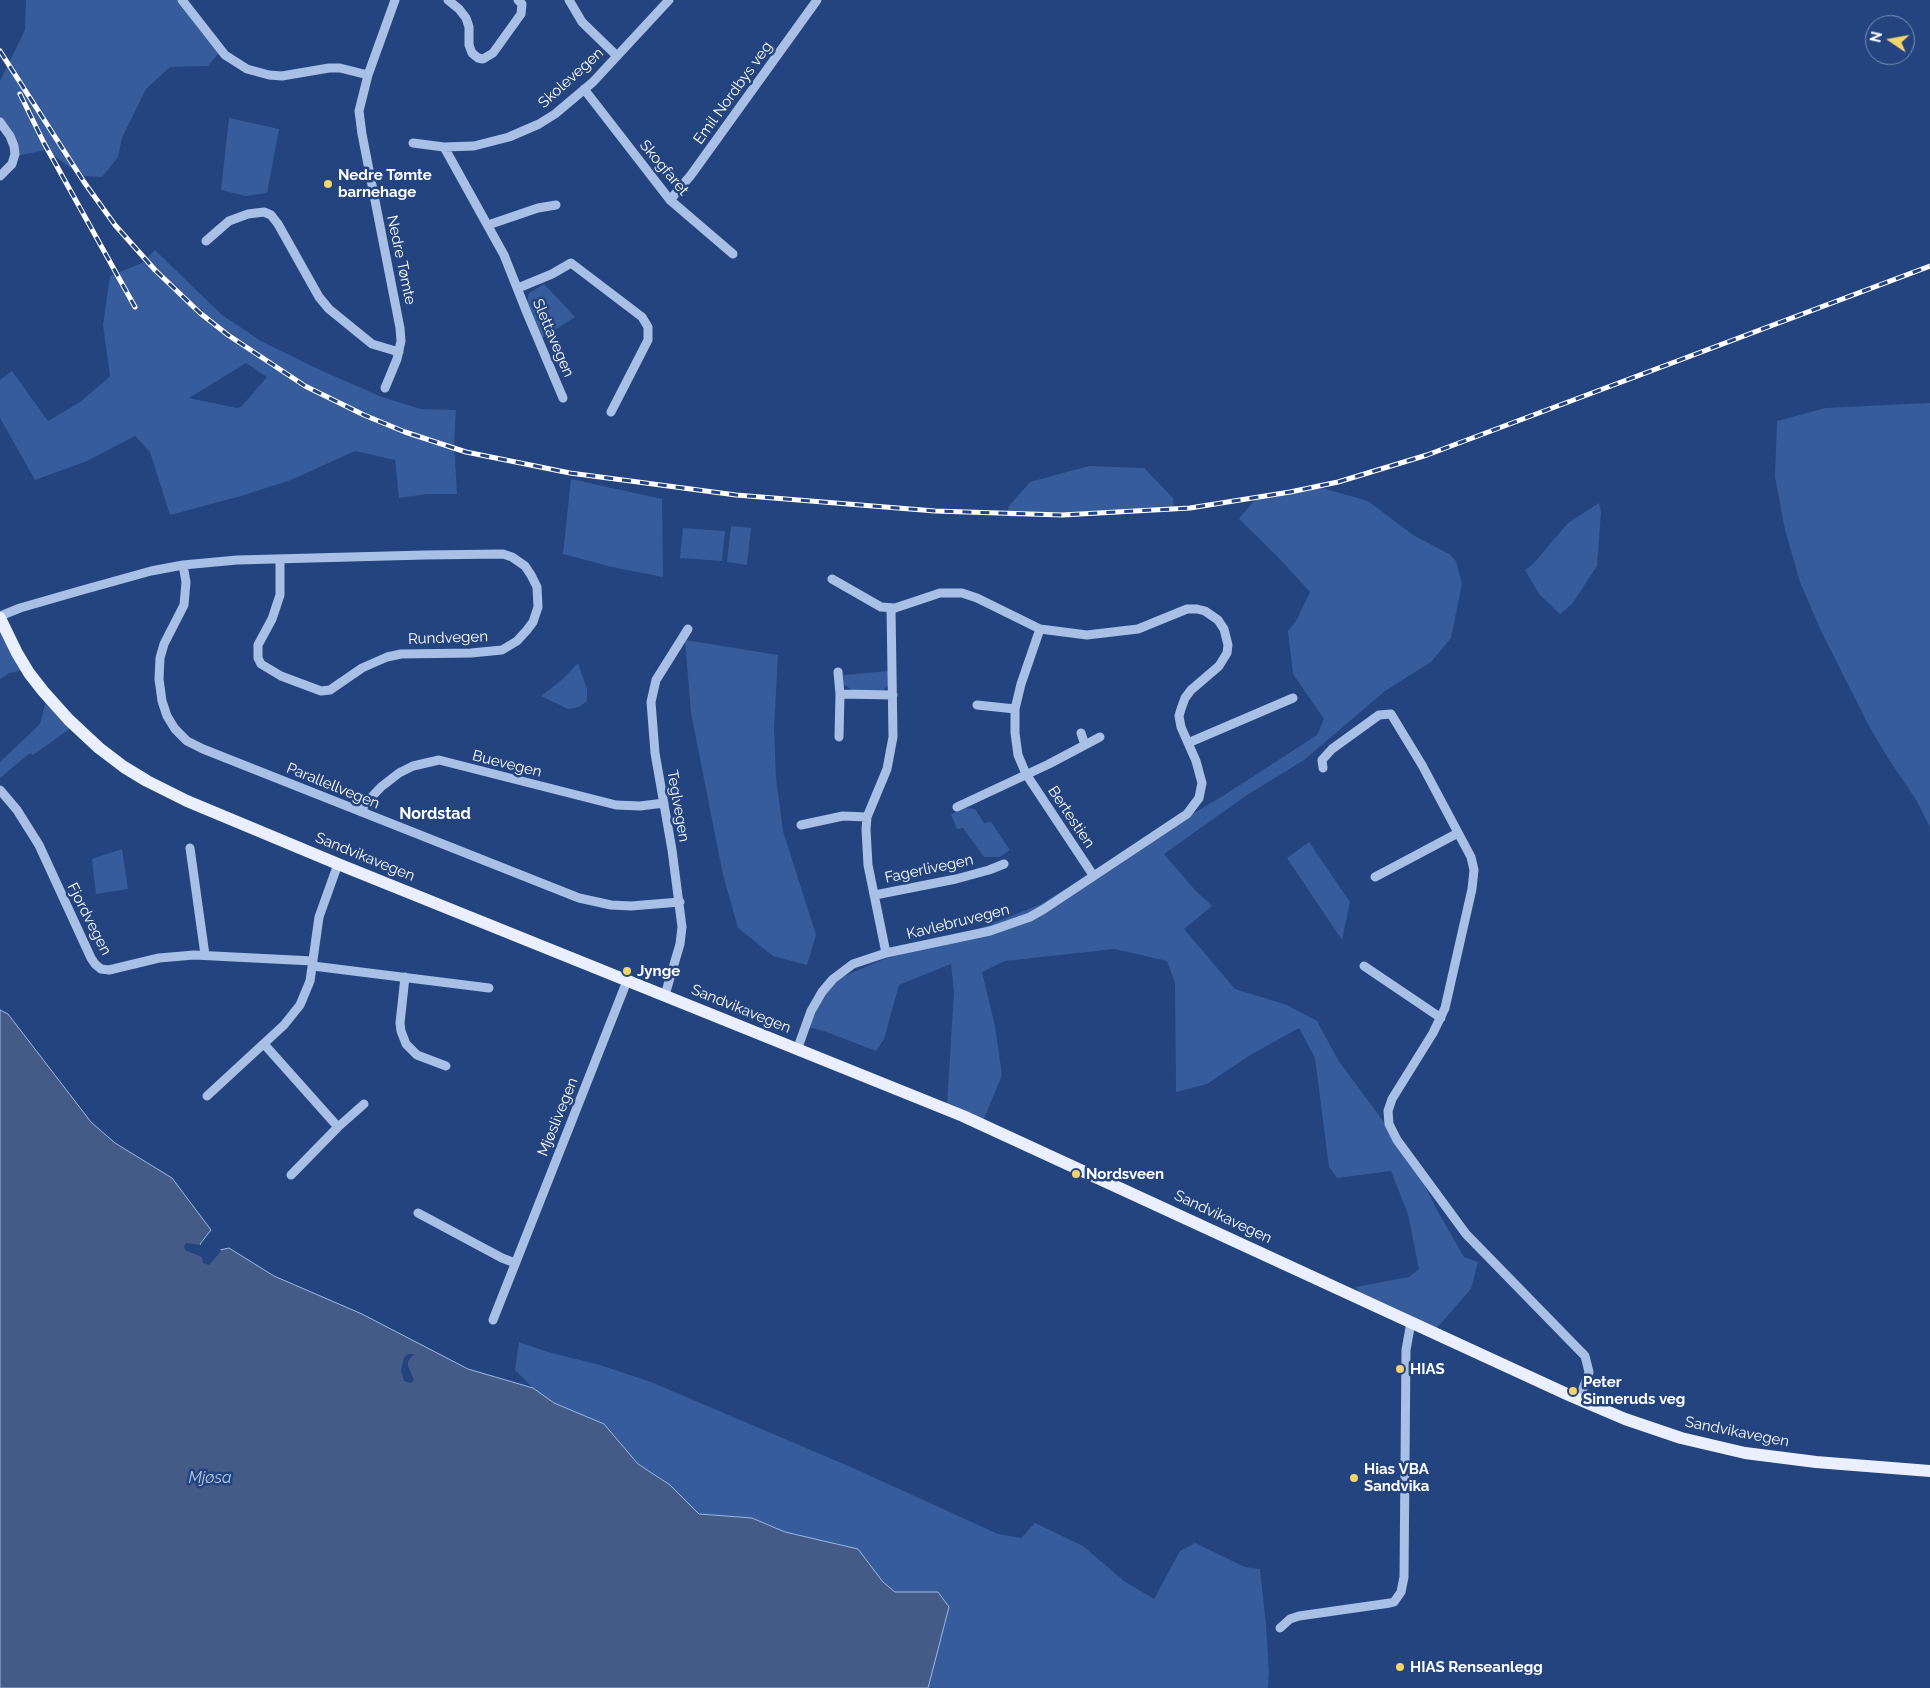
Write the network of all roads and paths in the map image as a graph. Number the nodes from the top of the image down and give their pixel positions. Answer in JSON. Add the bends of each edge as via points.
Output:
{"nodes":[{"id":1,"x":182,"y":0,"type":"edge"},
{"id":2,"x":395,"y":0,"type":"edge"},
{"id":3,"x":448,"y":0,"type":"edge"},
{"id":4,"x":518,"y":0,"type":"edge"},
{"id":5,"x":569,"y":0,"type":"edge"},
{"id":6,"x":669,"y":0,"type":"edge"},
{"id":7,"x":817,"y":0,"type":"edge"},
{"id":8,"x":617,"y":56,"type":"junction"},
{"id":9,"x":368,"y":75,"type":"junction"},
{"id":10,"x":584,"y":89,"type":"junction"},
{"id":11,"x":0,"y":122,"type":"edge"},
{"id":12,"x":412,"y":143,"type":"dead end"},
{"id":13,"x":444,"y":147,"type":"junction"},
{"id":14,"x":0,"y":176,"type":"edge"},
{"id":15,"x":670,"y":200,"type":"junction"},
{"id":16,"x":556,"y":205,"type":"dead end"},
{"id":17,"x":488,"y":225,"type":"junction"},
{"id":18,"x":206,"y":241,"type":"dead end"},
{"id":19,"x":734,"y":254,"type":"dead end"},
{"id":20,"x":518,"y":288,"type":"junction"},
{"id":21,"x":399,"y":352,"type":"junction"},
{"id":22,"x":385,"y":388,"type":"dead end"},
{"id":23,"x":563,"y":398,"type":"dead end"},
{"id":24,"x":611,"y":412,"type":"dead end"},
{"id":25,"x":280,"y":559,"type":"junction"},
{"id":26,"x":183,"y":565,"type":"junction"},
{"id":27,"x":832,"y":579,"type":"dead end"},
{"id":28,"x":891,"y":608,"type":"junction"},
{"id":29,"x":0,"y":617,"type":"edge"},
{"id":30,"x":688,"y":628,"type":"dead end"},
{"id":31,"x":1040,"y":629,"type":"junction"},
{"id":32,"x":838,"y":672,"type":"dead end"},
{"id":33,"x":840,"y":694,"type":"junction"},
{"id":34,"x":893,"y":695,"type":"junction"},
{"id":35,"x":1293,"y":698,"type":"dead end"},
{"id":36,"x":977,"y":705,"type":"dead end"},
{"id":37,"x":1015,"y":709,"type":"junction"},
{"id":38,"x":1081,"y":733,"type":"dead end"},
{"id":39,"x":839,"y":737,"type":"dead end"},
{"id":40,"x":1100,"y":737,"type":"dead end"},
{"id":41,"x":1188,"y":743,"type":"junction"},
{"id":42,"x":1085,"y":745,"type":"junction"},
{"id":43,"x":1323,"y":768,"type":"dead end"},
{"id":44,"x":1026,"y":774,"type":"junction"},
{"id":45,"x":0,"y":790,"type":"edge"},
{"id":46,"x":664,"y":803,"type":"junction"},
{"id":47,"x":957,"y":807,"type":"dead end"},
{"id":48,"x":361,"y":812,"type":"junction"},
{"id":49,"x":867,"y":817,"type":"junction"},
{"id":50,"x":801,"y":825,"type":"dead end"},
{"id":51,"x":1458,"y":833,"type":"junction"},
{"id":52,"x":190,"y":848,"type":"dead end"},
{"id":53,"x":338,"y":864,"type":"junction"},
{"id":54,"x":1004,"y":864,"type":"dead end"},
{"id":55,"x":1093,"y":875,"type":"junction"},
{"id":56,"x":1374,"y":877,"type":"dead end"},
{"id":57,"x":875,"y":895,"type":"junction"},
{"id":58,"x":680,"y":902,"type":"junction"},
{"id":59,"x":886,"y":953,"type":"junction"},
{"id":60,"x":205,"y":955,"type":"junction"},
{"id":61,"x":313,"y":963,"type":"junction"},
{"id":62,"x":1364,"y":966,"type":"dead end"},
{"id":63,"x":405,"y":977,"type":"junction"},
{"id":64,"x":627,"y":981,"type":"junction"},
{"id":65,"x":489,"y":988,"type":"dead end"},
{"id":66,"x":664,"y":996,"type":"junction"},
{"id":67,"x":1441,"y":1018,"type":"junction"},
{"id":68,"x":264,"y":1044,"type":"junction"},
{"id":69,"x":797,"y":1050,"type":"junction"},
{"id":70,"x":446,"y":1066,"type":"dead end"},
{"id":71,"x":207,"y":1096,"type":"dead end"},
{"id":72,"x":364,"y":1104,"type":"dead end"},
{"id":73,"x":338,"y":1127,"type":"junction"},
{"id":74,"x":291,"y":1175,"type":"dead end"},
{"id":75,"x":418,"y":1213,"type":"dead end"},
{"id":76,"x":515,"y":1263,"type":"junction"},
{"id":77,"x":493,"y":1320,"type":"dead end"},
{"id":78,"x":1411,"y":1322,"type":"junction"},
{"id":79,"x":1579,"y":1400,"type":"junction"},
{"id":80,"x":1930,"y":1471,"type":"edge"},
{"id":81,"x":1280,"y":1628,"type":"dead end"}],
"edges":[{"from":1,"to":9,"type":"street","via":[[225,55],[247,69],[282,76],[340,68]]},
{"from":2,"to":9,"type":"street","name":"Nedre Tømte"},
{"from":3,"to":4,"type":"street","via":[[466,18],[472,53],[483,59],[493,53],[521,14],[522,4]]},
{"from":5,"to":8,"type":"street","via":[[582,22]]},
{"from":6,"to":8,"type":"street","name":"Skolevegen"},
{"from":7,"to":15,"type":"street","name":"Emil Nordbys veg"},
{"from":8,"to":10,"type":"street","name":"Skolevegen"},
{"from":9,"to":21,"type":"street","name":"Nedre Tømte","via":[[359,120],[400,322]]},
{"from":10,"to":13,"type":"street","name":"Skolevegen","via":[[555,114],[520,133],[474,146]]},
{"from":10,"to":15,"type":"street","name":"Skogfaret"},
{"from":11,"to":14,"type":"street","via":[[10,136],[15,154],[9,169]]},
{"from":12,"to":13,"type":"street","name":"Skolevegen"},
{"from":13,"to":17,"type":"street","name":"Slettavegen"},
{"from":15,"to":19,"type":"street","name":"Skogfaret"},
{"from":16,"to":17,"type":"street"},
{"from":17,"to":20,"type":"street","name":"Slettavegen"},
{"from":18,"to":21,"type":"street","via":[[229,221],[248,214],[264,212],[271,215],[329,309],[372,344]]},
{"from":20,"to":23,"type":"street","name":"Slettavegen"},
{"from":20,"to":24,"type":"street","name":"Slettavegen","via":[[571,263],[642,317],[648,328],[648,340]]},
{"from":21,"to":22,"type":"street","name":"Nedre Tømte"},
{"from":25,"to":25,"type":"street","name":"Rundvegen","via":[[503,554],[519,561],[531,575],[537,587],[538,607],[527,630],[502,650],[387,657],[362,668],[330,690],[321,691],[281,676],[261,664],[258,658],[258,645],[280,595]]},
{"from":25,"to":26,"type":"street","name":"Rundvegen"},
{"from":26,"to":29,"type":"street","name":"Rundvegen","via":[[79,591]]},
{"from":26,"to":48,"type":"street","name":"Parallellvegen","via":[[186,582],[184,605],[164,644],[159,679],[167,716],[180,736],[203,749]]},
{"from":27,"to":28,"type":"street","via":[[877,606]]},
{"from":28,"to":31,"type":"street","name":"Kavlebruvegen","via":[[940,593],[962,593]]},
{"from":28,"to":34,"type":"street","name":"Fagerlivegen"},
{"from":29,"to":53,"type":"main road","name":"Sandvikavegen","via":[[17,653],[43,691],[111,758],[179,798]]},
{"from":30,"to":46,"type":"street","name":"Teglvegen","via":[[652,690],[652,728]]},
{"from":31,"to":37,"type":"street","name":"Bertestien"},
{"from":31,"to":41,"type":"street","name":"Kavlebruvegen","via":[[1087,636],[1110,634],[1138,629],[1187,609],[1211,614],[1224,629],[1227,652],[1219,666],[1185,698],[1179,716]]},
{"from":32,"to":33,"type":"street"},
{"from":33,"to":34,"type":"street"},
{"from":33,"to":39,"type":"street"},
{"from":34,"to":49,"type":"street","name":"Fagerlivegen","via":[[891,751]]},
{"from":35,"to":41,"type":"street"},
{"from":36,"to":37,"type":"street"},
{"from":37,"to":44,"type":"street","name":"Bertestien","via":[[1018,755]]},
{"from":38,"to":42,"type":"street"},
{"from":40,"to":42,"type":"street","name":"Bertestien"},
{"from":41,"to":55,"type":"street","name":"Kavlebruvegen","via":[[1201,775],[1201,791],[1195,804],[1182,817]]},
{"from":42,"to":44,"type":"street","name":"Bertestien"},
{"from":43,"to":51,"type":"street","via":[[1324,757],[1332,748],[1379,715],[1391,714]]},
{"from":44,"to":47,"type":"street","name":"Bertestien"},
{"from":44,"to":55,"type":"street","name":"Bertestien"},
{"from":45,"to":60,"type":"street","name":"Fjordvegen","via":[[39,845],[97,966],[109,970],[159,958]]},
{"from":46,"to":48,"type":"street","name":"Buevegen","via":[[616,806],[438,760],[398,773],[381,787]]},
{"from":46,"to":58,"type":"street","name":"Teglvegen"},
{"from":48,"to":58,"type":"street","name":"Parallellvegen","via":[[579,898],[611,905]]},
{"from":49,"to":50,"type":"street","via":[[843,816]]},
{"from":49,"to":57,"type":"street","name":"Fagerlivegen","via":[[866,847]]},
{"from":51,"to":56,"type":"street"},
{"from":51,"to":67,"type":"street","via":[[1473,863],[1473,880]]},
{"from":52,"to":60,"type":"street"},
{"from":53,"to":61,"type":"street","via":[[319,917]]},
{"from":53,"to":64,"type":"main road","name":"Sandvikavegen"},
{"from":54,"to":57,"type":"street","name":"Fagerlivegen","via":[[988,866],[931,885]]},
{"from":55,"to":59,"type":"street","name":"Kavlebruvegen","via":[[1044,909],[1009,925]]},
{"from":57,"to":59,"type":"street","name":"Fagerlivegen"},
{"from":58,"to":66,"type":"street","name":"Teglvegen","via":[[680,944]]},
{"from":59,"to":69,"type":"street","name":"Kavlebruvegen","via":[[852,964],[833,979],[816,1000]]},
{"from":60,"to":61,"type":"street","name":"Fjordvegen"},
{"from":61,"to":63,"type":"street","name":"Fjordvegen"},
{"from":61,"to":68,"type":"street","via":[[300,1005]]},
{"from":62,"to":67,"type":"street"},
{"from":63,"to":65,"type":"street","name":"Fjordvegen"},
{"from":63,"to":70,"type":"street","via":[[400,1022],[406,1044],[417,1055]]},
{"from":64,"to":66,"type":"main road","name":"Sandvikavegen"},
{"from":64,"to":76,"type":"street","name":"Mjøslivegen"},
{"from":66,"to":69,"type":"main road","name":"Sandvikavegen"},
{"from":67,"to":79,"type":"street","via":[[1392,1099],[1388,1111],[1390,1129],[1466,1234],[1585,1356],[1589,1372]]},
{"from":68,"to":71,"type":"street"},
{"from":68,"to":73,"type":"street"},
{"from":69,"to":78,"type":"main road","name":"Sandvikavegen","via":[[964,1116]]},
{"from":72,"to":73,"type":"street"},
{"from":73,"to":74,"type":"street"},
{"from":75,"to":76,"type":"street"},
{"from":76,"to":77,"type":"street","name":"Mjøslivegen"},
{"from":78,"to":79,"type":"main road","name":"Sandvikavegen"},
{"from":78,"to":81,"type":"street","via":[[1406,1350],[1404,1577],[1401,1592],[1394,1602],[1299,1616]]},
{"from":79,"to":80,"type":"main road","name":"Sandvikavegen","via":[[1681,1438],[1729,1450],[1806,1461]]}]}
